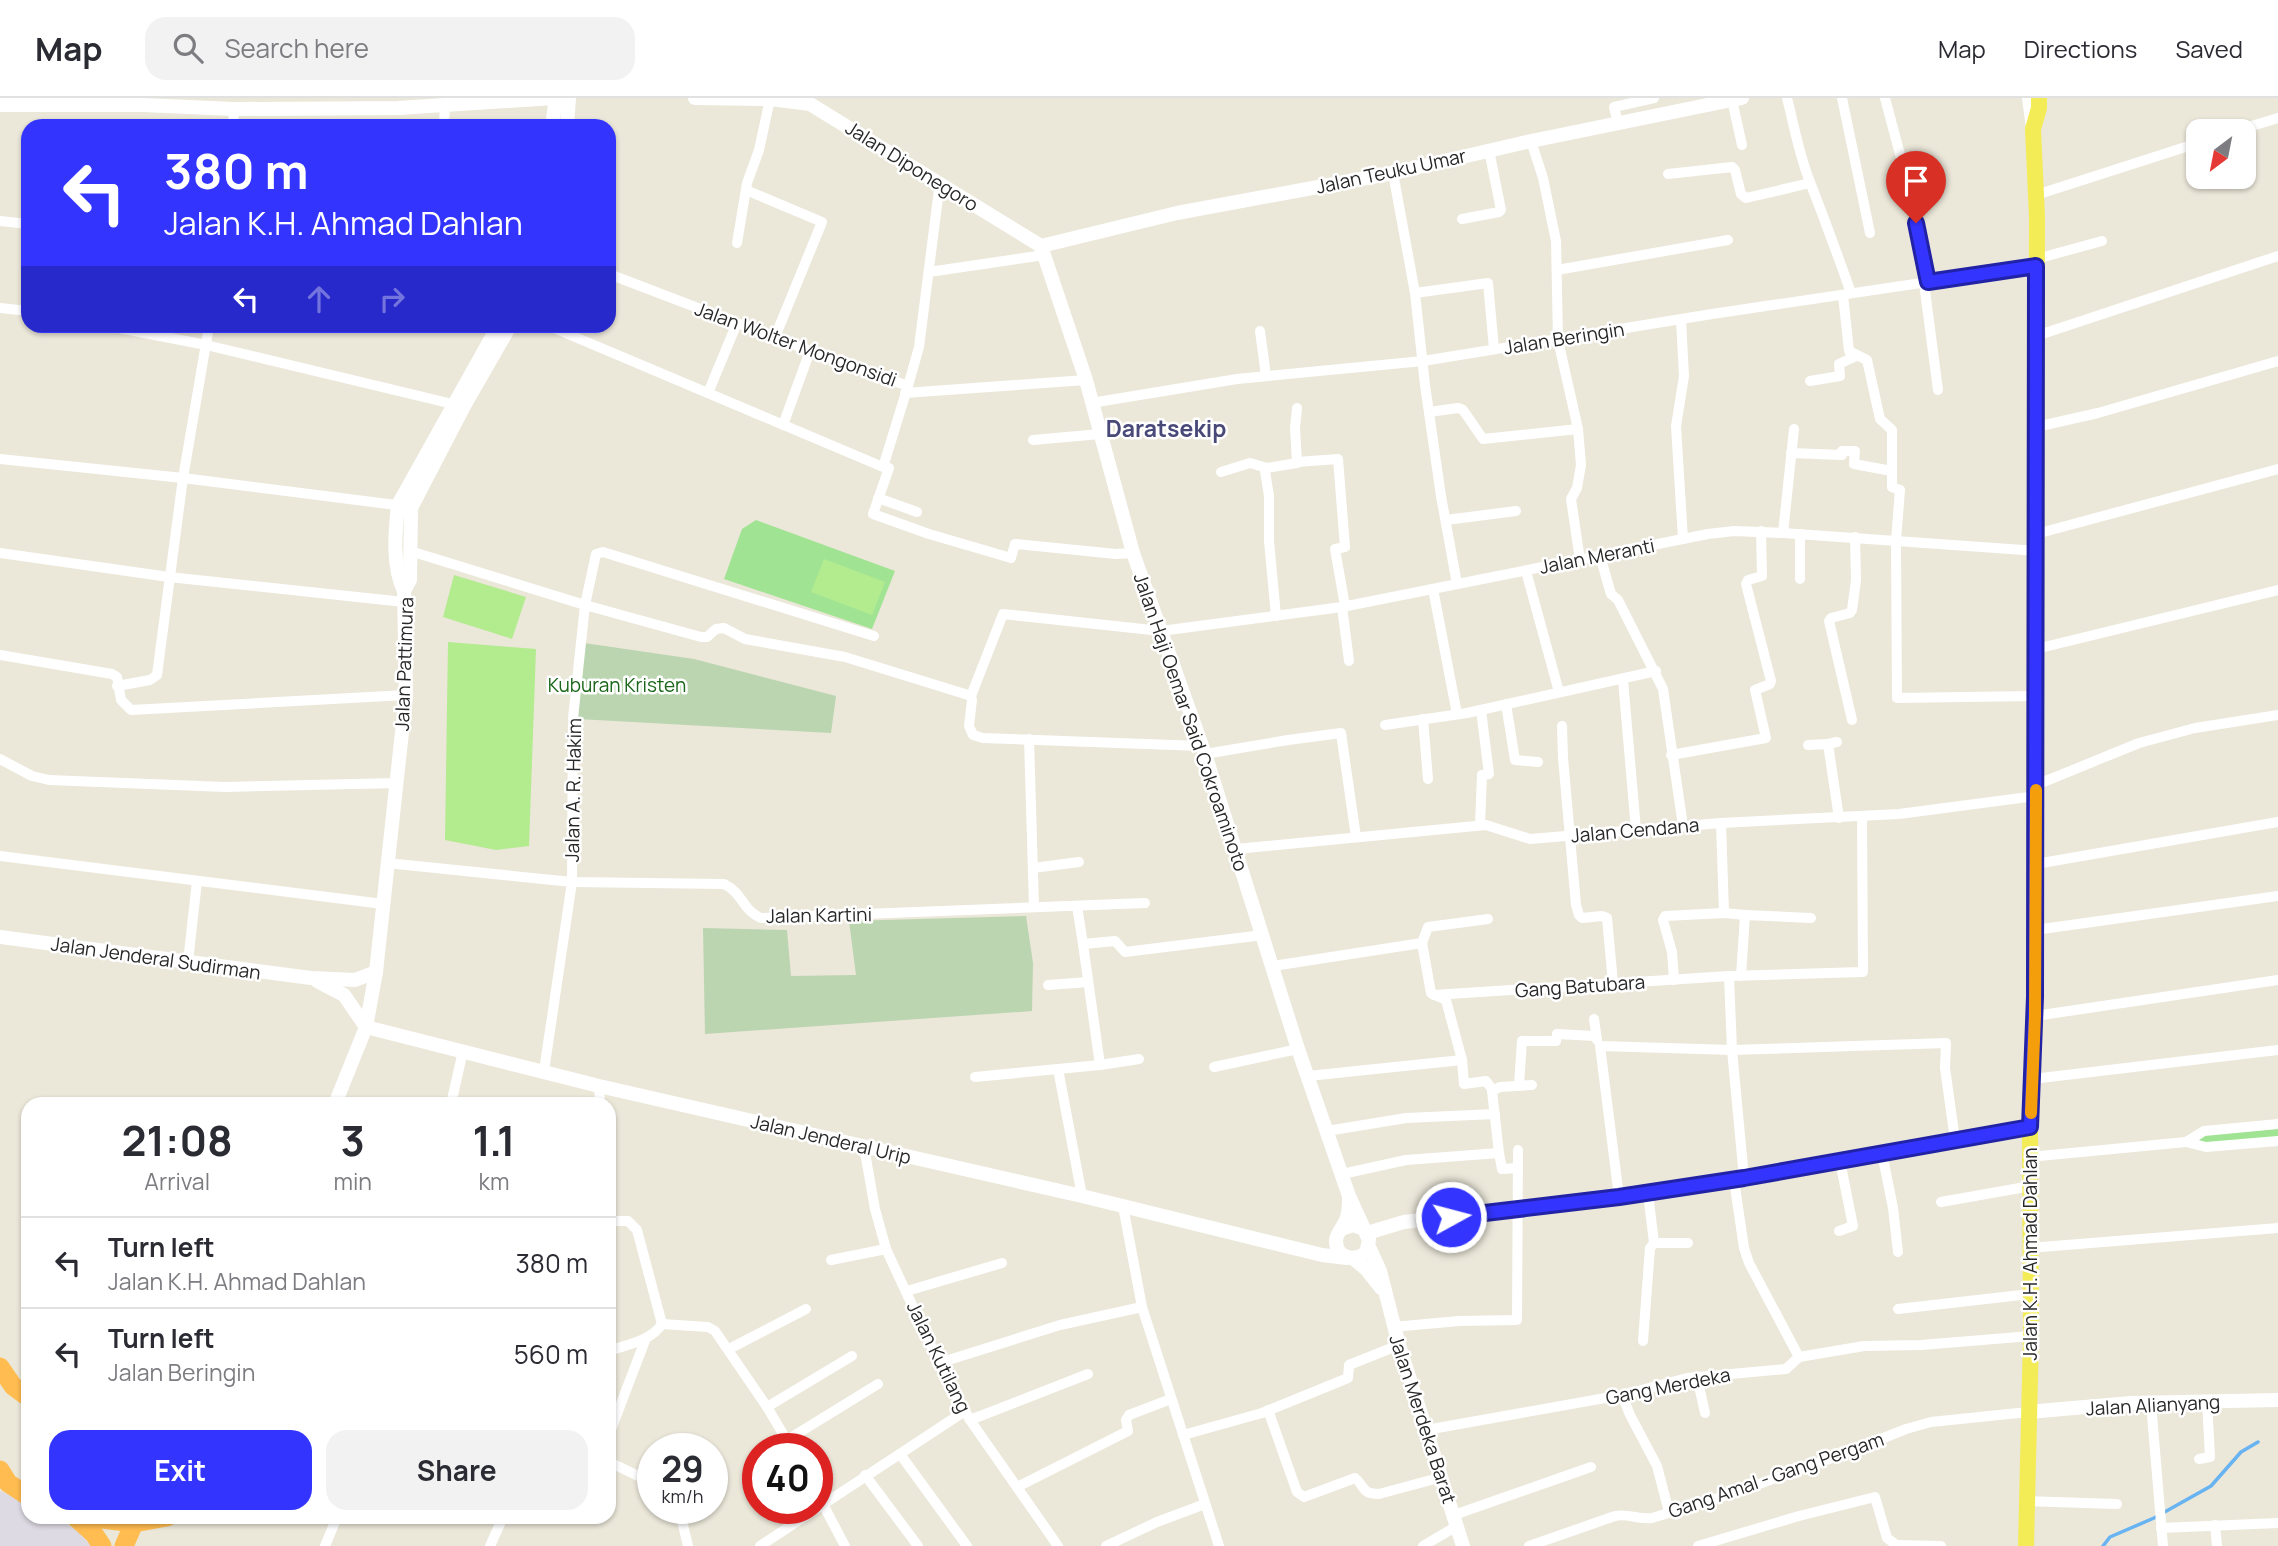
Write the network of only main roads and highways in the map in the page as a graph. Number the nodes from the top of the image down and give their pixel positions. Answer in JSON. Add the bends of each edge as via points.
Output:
{"nodes":[{"id":1,"x":2039,"y":98,"type":"edge"},
{"id":2,"x":3,"y":1372,"type":"edge"},
{"id":3,"x":21,"y":1390,"type":"edge"},
{"id":4,"x":0,"y":1471,"type":"edge"},
{"id":5,"x":21,"y":1491,"type":"edge"},
{"id":6,"x":83,"y":1524,"type":"edge"},
{"id":7,"x":135,"y":1524,"type":"edge"},
{"id":8,"x":102,"y":1546,"type":"edge"},
{"id":9,"x":124,"y":1546,"type":"edge"},
{"id":10,"x":2026,"y":1546,"type":"edge"}],
"edges":[{"from":1,"to":10,"type":"main road","name":"Jalan K.H. Ahmad Dahlan","via":[[2033,129],[2036,864]]},
{"from":2,"to":3,"type":"highway"},
{"from":4,"to":5,"type":"highway"},
{"from":6,"to":8,"type":"highway"},
{"from":7,"to":9,"type":"highway"}]}
